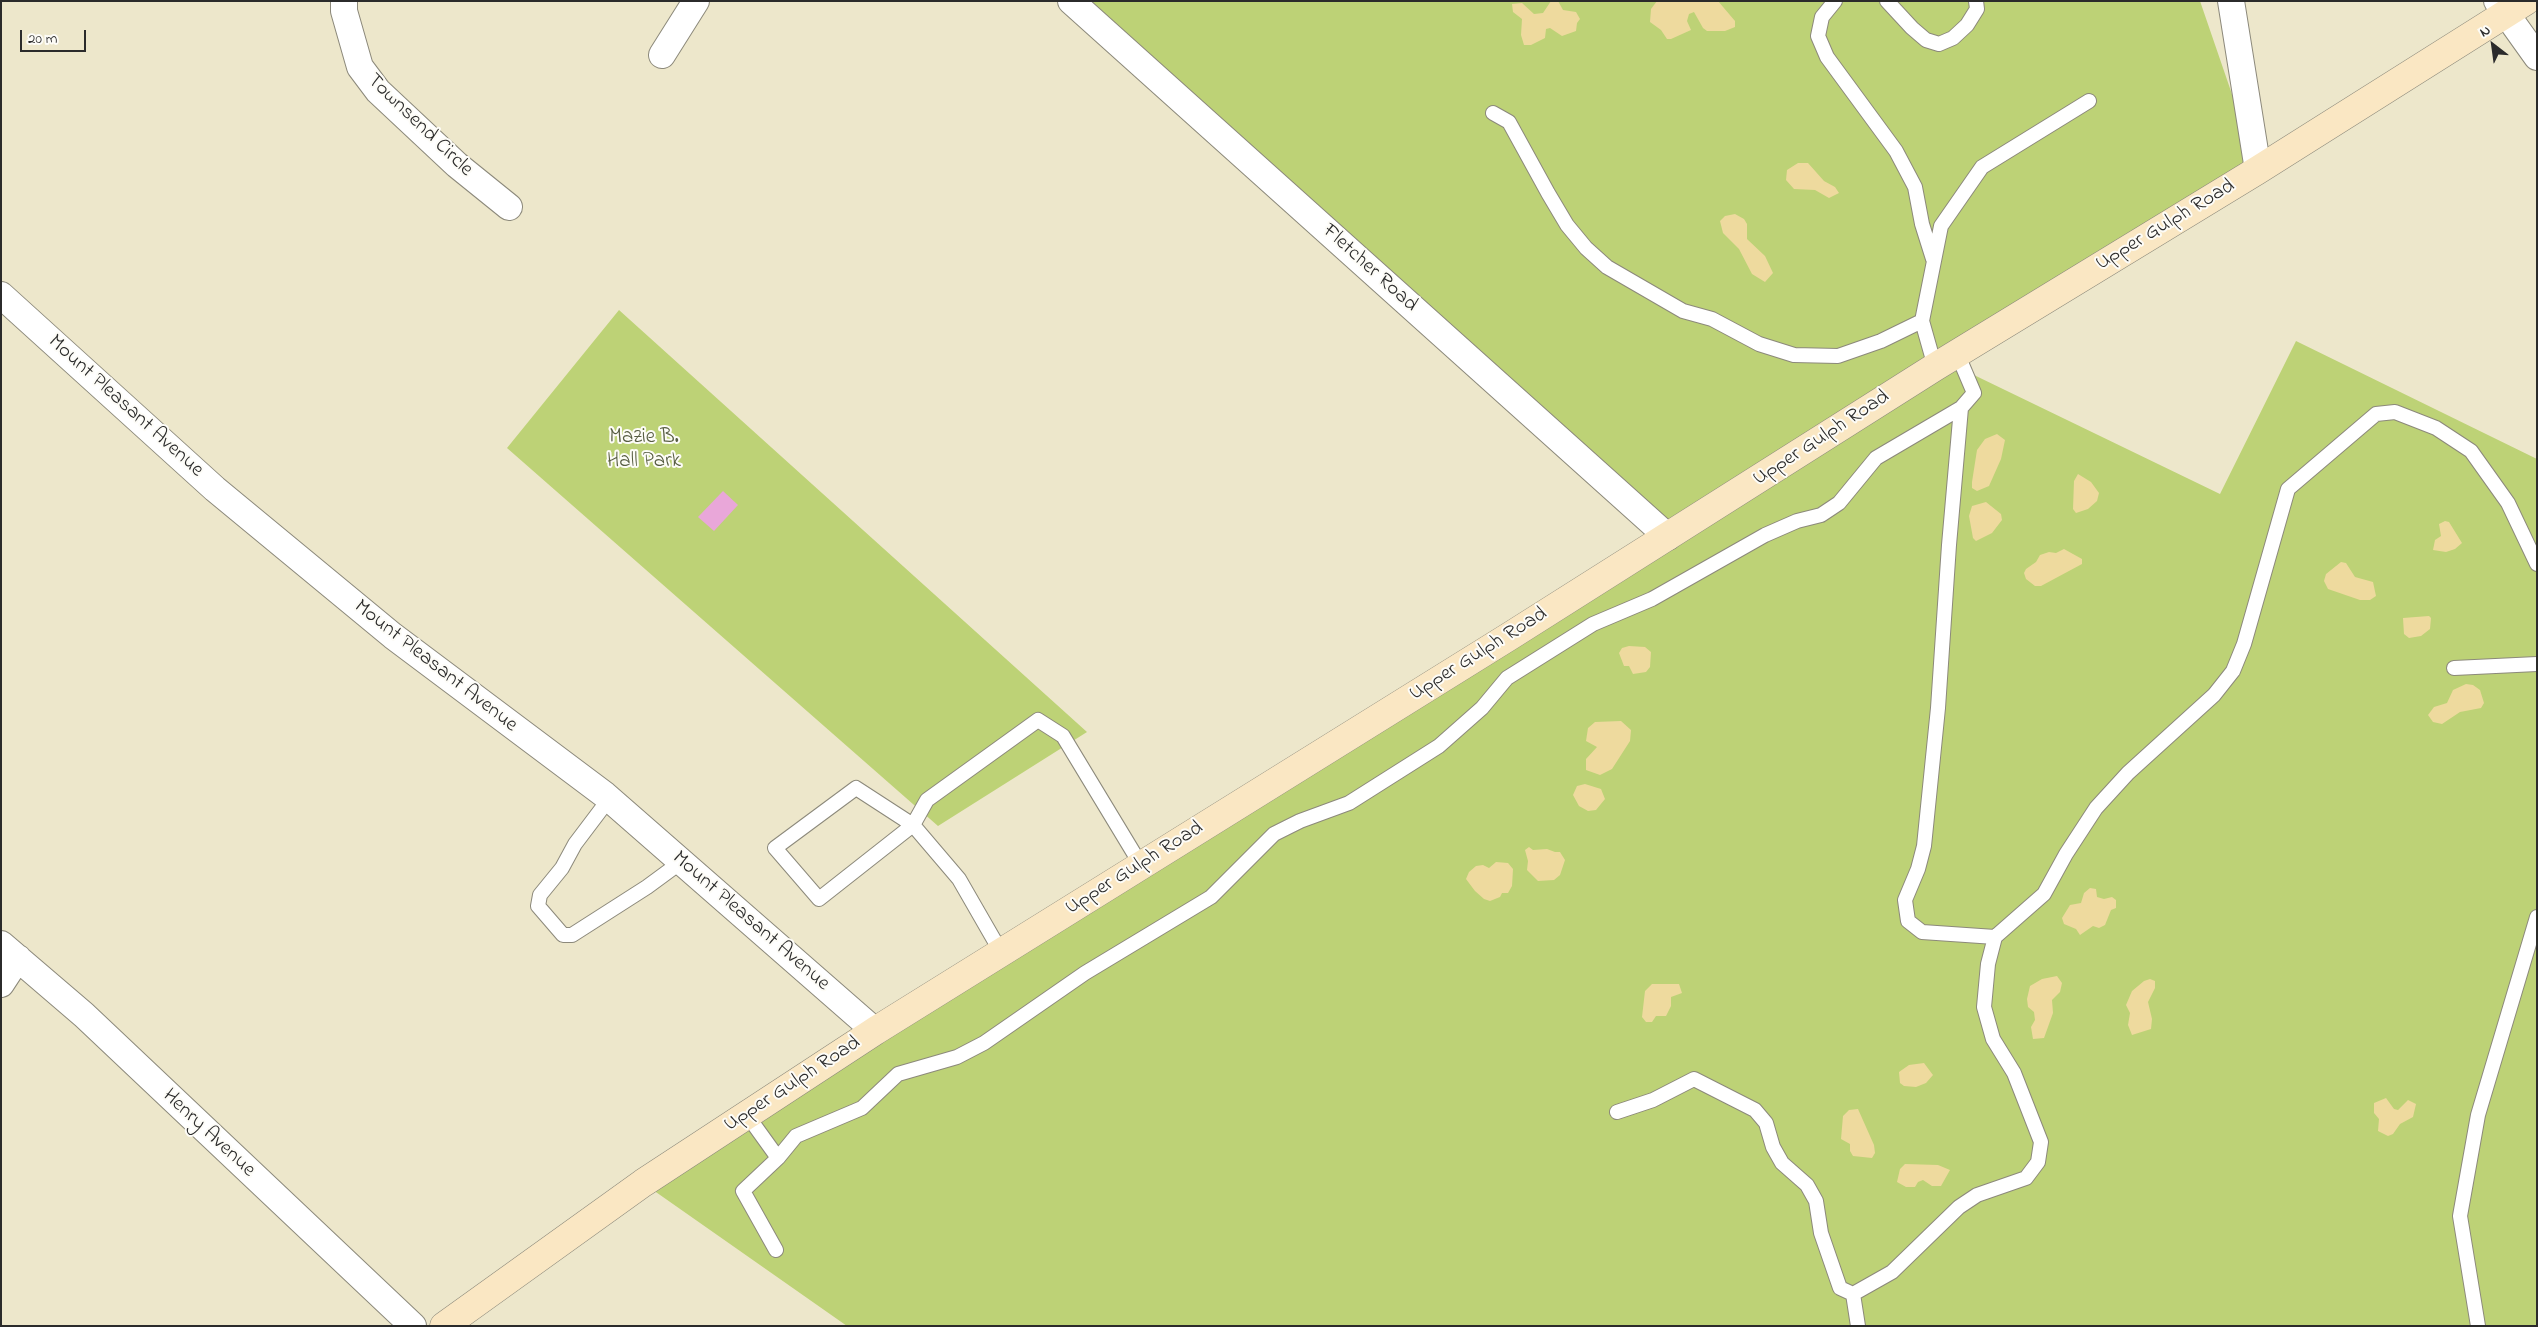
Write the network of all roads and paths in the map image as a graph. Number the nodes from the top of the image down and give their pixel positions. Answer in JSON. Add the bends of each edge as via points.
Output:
{"nodes":[{"id":1,"x":344,"y":1,"type":"edge"},
{"id":2,"x":696,"y":1,"type":"edge"},
{"id":3,"x":1071,"y":1,"type":"edge"},
{"id":4,"x":1836,"y":1,"type":"edge"},
{"id":5,"x":1887,"y":1,"type":"edge"},
{"id":6,"x":1976,"y":1,"type":"edge"},
{"id":7,"x":2231,"y":1,"type":"edge"},
{"id":8,"x":2510,"y":5,"type":"edge"},
{"id":9,"x":662,"y":55,"type":"dead end"},
{"id":10,"x":2537,"y":57,"type":"edge"},
{"id":11,"x":2089,"y":100,"type":"dead end"},
{"id":12,"x":1493,"y":113,"type":"dead end"},
{"id":13,"x":2258,"y":170,"type":"junction"},
{"id":14,"x":509,"y":207,"type":"dead end"},
{"id":15,"x":1934,"y":259,"type":"junction"},
{"id":16,"x":1,"y":295,"type":"edge"},
{"id":17,"x":1922,"y":321,"type":"junction"},
{"id":18,"x":1946,"y":360,"type":"junction"},
{"id":19,"x":1961,"y":408,"type":"junction"},
{"id":20,"x":1668,"y":537,"type":"junction"},
{"id":21,"x":2537,"y":564,"type":"edge"},
{"id":22,"x":2537,"y":664,"type":"edge"},
{"id":23,"x":2454,"y":668,"type":"dead end"},
{"id":24,"x":609,"y":800,"type":"junction"},
{"id":25,"x":914,"y":825,"type":"junction"},
{"id":26,"x":682,"y":862,"type":"junction"},
{"id":27,"x":1141,"y":865,"type":"junction"},
{"id":28,"x":2537,"y":917,"type":"edge"},
{"id":29,"x":1995,"y":937,"type":"junction"},
{"id":30,"x":9,"y":951,"type":"edge"},
{"id":31,"x":1001,"y":952,"type":"junction"},
{"id":32,"x":1,"y":984,"type":"edge"},
{"id":33,"x":875,"y":1031,"type":"junction"},
{"id":34,"x":1617,"y":1112,"type":"dead end"},
{"id":35,"x":748,"y":1115,"type":"junction"},
{"id":36,"x":778,"y":1158,"type":"junction"},
{"id":37,"x":776,"y":1250,"type":"dead end"},
{"id":38,"x":1853,"y":1294,"type":"junction"},
{"id":39,"x":413,"y":1326,"type":"edge"},
{"id":40,"x":444,"y":1326,"type":"edge"},
{"id":41,"x":1858,"y":1326,"type":"edge"},
{"id":42,"x":2478,"y":1326,"type":"edge"}],
"edges":[{"from":1,"to":14,"type":"street","name":"Townsend Circle","via":[[360,67],[378,91],[457,165]]},
{"from":2,"to":9,"type":"street"},
{"from":3,"to":20,"type":"street","name":"Fletcher Road"},
{"from":4,"to":15,"type":"lane","via":[[1822,17],[1818,36],[1827,57],[1896,152],[1915,187],[1922,224]]},
{"from":5,"to":6,"type":"lane","via":[[1926,40],[1939,44],[1953,38],[1968,25],[1977,9]]},
{"from":7,"to":13,"type":"street"},
{"from":8,"to":10,"type":"street"},
{"from":8,"to":13,"type":"street","name":"Upper Gulph Road"},
{"from":11,"to":15,"type":"lane","via":[[1982,167],[1941,226]]},
{"from":12,"to":17,"type":"lane","via":[[1509,122],[1557,209],[1586,248],[1607,267],[1683,311],[1712,319],[1759,344],[1794,355],[1838,356],[1881,342]]},
{"from":13,"to":18,"type":"street","name":"Upper Gulph Road"},
{"from":15,"to":17,"type":"lane"},
{"from":16,"to":24,"type":"street","name":"Mount Pleasant Avenue","via":[[222,495],[393,636]]},
{"from":17,"to":18,"type":"lane"},
{"from":18,"to":19,"type":"lane","via":[[1974,393]]},
{"from":18,"to":20,"type":"street","name":"Upper Gulph Road"},
{"from":19,"to":29,"type":"lane","via":[[1924,846],[1905,900],[1908,921],[1922,932]]},
{"from":19,"to":36,"type":"lane","via":[[1876,458],[1839,503],[1821,515],[1765,535],[1652,599],[1593,624],[1507,678],[1482,708],[1439,746],[1349,803],[1274,834],[1211,897],[1085,972],[984,1043],[957,1057],[898,1074],[862,1108],[796,1136]]},
{"from":20,"to":27,"type":"street","name":"Upper Gulph Road"},
{"from":21,"to":29,"type":"lane","via":[[2508,503],[2470,451],[2428,425],[2395,412],[2376,414],[2288,489],[2244,644],[2233,671],[2214,695],[2128,773],[2096,808],[2044,894]]},
{"from":22,"to":23,"type":"lane"},
{"from":24,"to":26,"type":"street","name":"Mount Pleasant Avenue"},
{"from":24,"to":26,"type":"lane","via":[[540,895],[538,906],[562,935],[572,935]]},
{"from":25,"to":25,"type":"lane","via":[[856,788],[775,848],[819,899]]},
{"from":25,"to":27,"type":"lane","via":[[927,800],[1038,720],[1063,736]]},
{"from":25,"to":31,"type":"lane","via":[[959,879]]},
{"from":26,"to":33,"type":"street","name":"Mount Pleasant Avenue"},
{"from":27,"to":31,"type":"street","name":"Upper Gulph Road"},
{"from":28,"to":42,"type":"lane","via":[[2478,1115],[2460,1216]]},
{"from":29,"to":38,"type":"lane","via":[[1988,964],[1984,1007],[1993,1039],[2014,1073],[2041,1142],[2038,1162],[2026,1178],[1976,1195],[1959,1207],[1892,1272]]},
{"from":30,"to":32,"type":"street"},
{"from":30,"to":39,"type":"street","name":"Henry Avenue","via":[[84,1015]]},
{"from":31,"to":33,"type":"street","name":"Upper Gulph Road"},
{"from":33,"to":35,"type":"street","name":"Upper Gulph Road"},
{"from":34,"to":38,"type":"lane","via":[[1653,1100],[1694,1080],[1755,1110],[1766,1123],[1772,1147],[1782,1163],[1812,1193],[1821,1233],[1840,1288]]},
{"from":35,"to":36,"type":"lane"},
{"from":35,"to":40,"type":"street","name":"Upper Gulph Road","via":[[605,1209]]},
{"from":36,"to":37,"type":"lane","via":[[743,1191]]},
{"from":38,"to":41,"type":"lane"}]}
